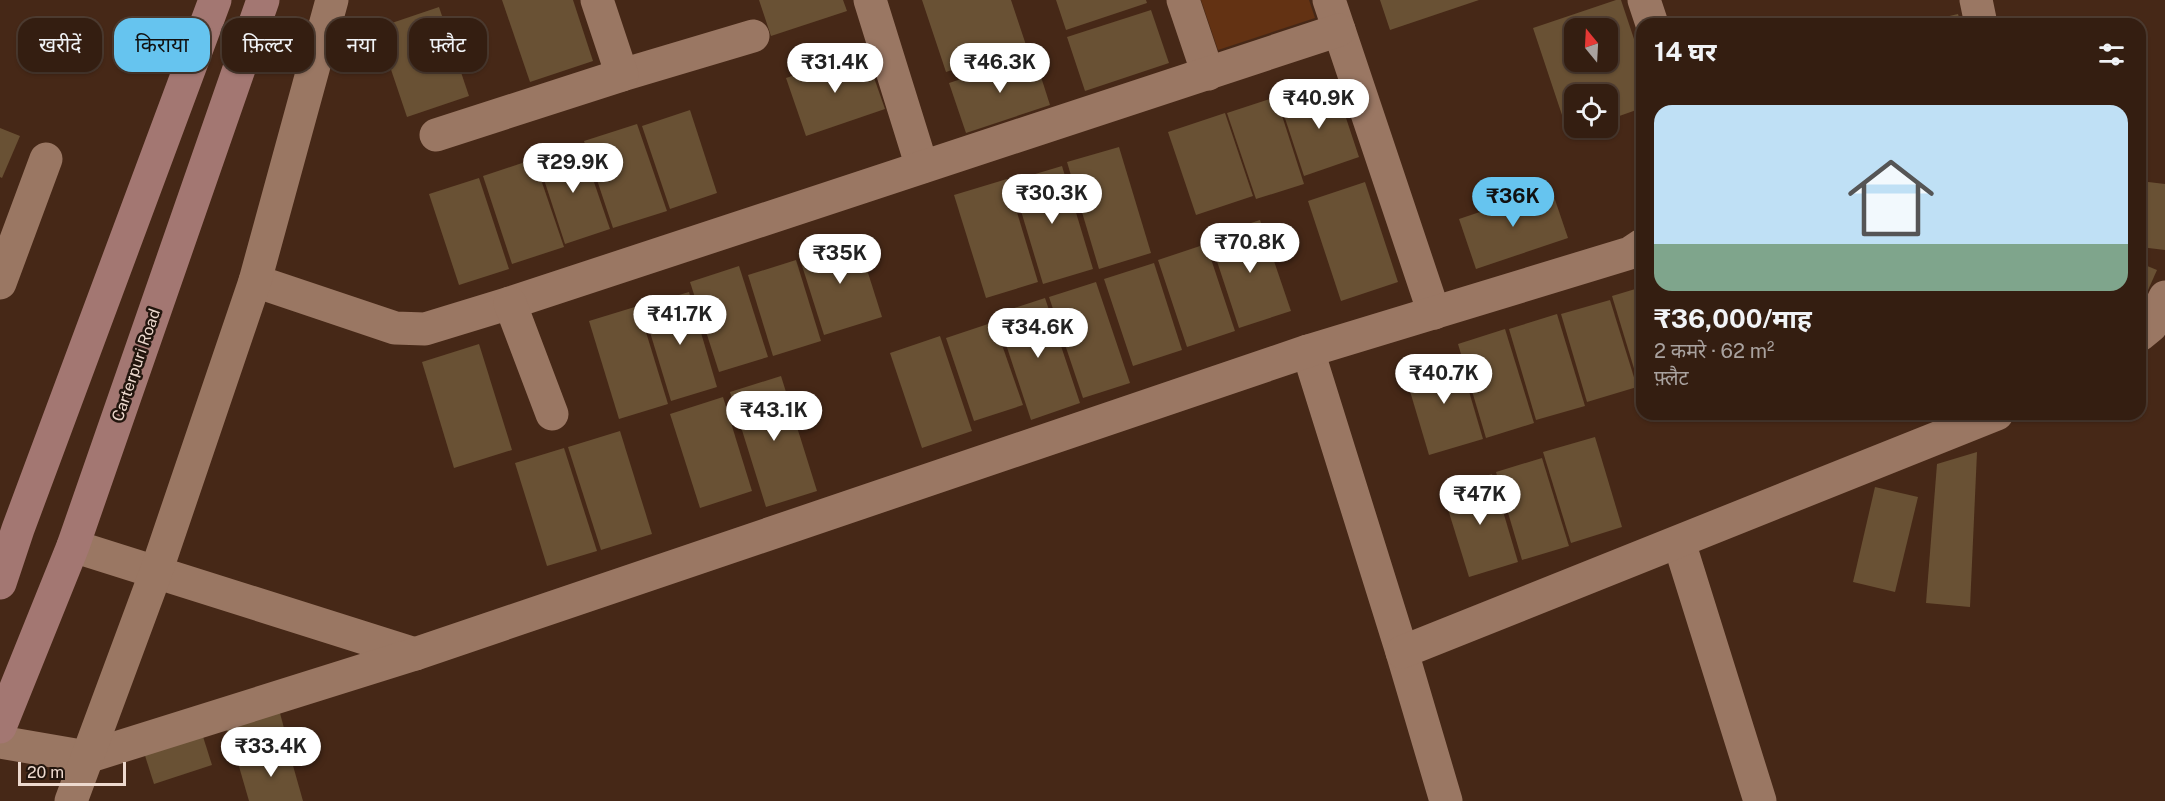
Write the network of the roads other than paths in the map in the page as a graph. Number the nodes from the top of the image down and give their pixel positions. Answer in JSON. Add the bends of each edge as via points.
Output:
{"nodes":[{"id":1,"x":214,"y":0,"type":"edge"},
{"id":2,"x":263,"y":0,"type":"edge"},
{"id":3,"x":332,"y":0,"type":"edge"},
{"id":4,"x":597,"y":0,"type":"edge"},
{"id":5,"x":870,"y":0,"type":"edge"},
{"id":6,"x":1182,"y":0,"type":"edge"},
{"id":7,"x":1329,"y":0,"type":"edge"},
{"id":8,"x":1644,"y":0,"type":"edge"},
{"id":9,"x":1976,"y":0,"type":"edge"},
{"id":10,"x":1650,"y":18,"type":"edge"},
{"id":11,"x":1980,"y":18,"type":"edge"},
{"id":12,"x":1339,"y":30,"type":"junction"},
{"id":13,"x":753,"y":36,"type":"dead end"},
{"id":14,"x":1208,"y":74,"type":"junction"},
{"id":15,"x":622,"y":75,"type":"junction"},
{"id":16,"x":436,"y":135,"type":"dead end"},
{"id":17,"x":46,"y":159,"type":"dead end"},
{"id":18,"x":922,"y":167,"type":"junction"},
{"id":19,"x":1636,"y":249,"type":"edge"},
{"id":20,"x":255,"y":281,"type":"junction"},
{"id":21,"x":0,"y":283,"type":"edge"},
{"id":22,"x":2165,"y":297,"type":"edge"},
{"id":23,"x":510,"y":303,"type":"junction"},
{"id":24,"x":1434,"y":313,"type":"junction"},
{"id":25,"x":2146,"y":330,"type":"edge"},
{"id":26,"x":1308,"y":351,"type":"junction"},
{"id":27,"x":552,"y":414,"type":"dead end"},
{"id":28,"x":1981,"y":420,"type":"edge"},
{"id":29,"x":1679,"y":542,"type":"junction"},
{"id":30,"x":73,"y":546,"type":"junction"},
{"id":31,"x":156,"y":572,"type":"junction"},
{"id":32,"x":0,"y":583,"type":"edge"},
{"id":33,"x":1402,"y":652,"type":"junction"},
{"id":34,"x":415,"y":654,"type":"junction"},
{"id":35,"x":0,"y":727,"type":"edge"},
{"id":36,"x":0,"y":742,"type":"edge"},
{"id":37,"x":87,"y":757,"type":"junction"},
{"id":38,"x":75,"y":799,"type":"edge"},
{"id":39,"x":1446,"y":801,"type":"edge"},
{"id":40,"x":1760,"y":801,"type":"edge"}],
"edges":[{"from":1,"to":32,"type":"main road"},
{"from":2,"to":30,"type":"main road","name":"Carterpuri Road"},
{"from":3,"to":20,"type":"street"},
{"from":4,"to":15,"type":"street"},
{"from":5,"to":18,"type":"street"},
{"from":6,"to":14,"type":"street"},
{"from":7,"to":12,"type":"street"},
{"from":8,"to":10,"type":"street"},
{"from":9,"to":11,"type":"street"},
{"from":12,"to":14,"type":"street"},
{"from":12,"to":24,"type":"street"},
{"from":13,"to":15,"type":"street"},
{"from":14,"to":18,"type":"street"},
{"from":15,"to":16,"type":"street"},
{"from":17,"to":21,"type":"street"},
{"from":18,"to":23,"type":"street"},
{"from":19,"to":24,"type":"street"},
{"from":20,"to":23,"type":"street","via":[[395,328],[425,329]]},
{"from":20,"to":31,"type":"street"},
{"from":22,"to":25,"type":"street"},
{"from":23,"to":27,"type":"street"},
{"from":24,"to":26,"type":"street"},
{"from":26,"to":33,"type":"street"},
{"from":26,"to":34,"type":"street"},
{"from":28,"to":29,"type":"street"},
{"from":29,"to":33,"type":"street"},
{"from":29,"to":40,"type":"street"},
{"from":30,"to":31,"type":"street"},
{"from":30,"to":35,"type":"main road","name":"Carterpuri Road"},
{"from":31,"to":34,"type":"street"},
{"from":31,"to":37,"type":"street"},
{"from":33,"to":39,"type":"street"},
{"from":34,"to":37,"type":"street"},
{"from":36,"to":37,"type":"street"},
{"from":37,"to":38,"type":"street"}]}
